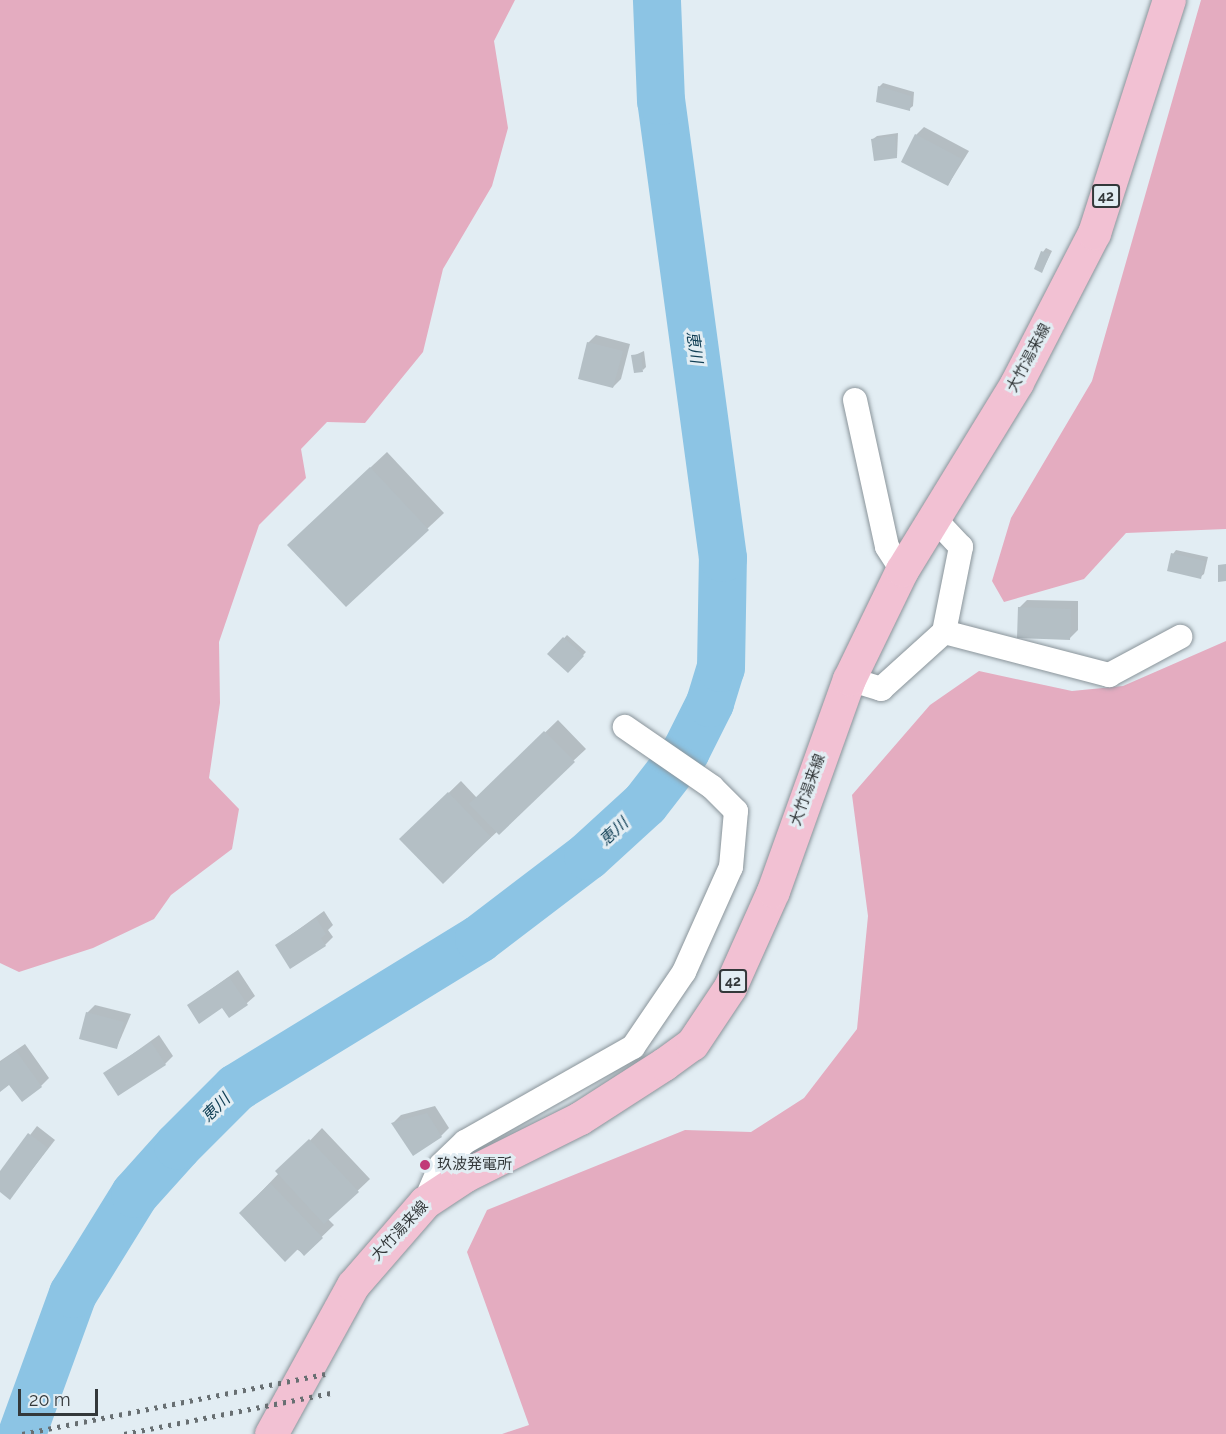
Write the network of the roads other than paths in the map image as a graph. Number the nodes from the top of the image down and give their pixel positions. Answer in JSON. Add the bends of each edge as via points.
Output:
{"nodes":[{"id":1,"x":1169,"y":0,"type":"edge"},
{"id":2,"x":855,"y":400,"type":"dead end"},
{"id":3,"x":932,"y":516,"type":"junction"},
{"id":4,"x":902,"y":570,"type":"junction"},
{"id":5,"x":944,"y":632,"type":"junction"},
{"id":6,"x":1180,"y":637,"type":"dead end"},
{"id":7,"x":849,"y":679,"type":"junction"},
{"id":8,"x":625,"y":728,"type":"dead end"},
{"id":9,"x":425,"y":1202,"type":"junction"},
{"id":10,"x":271,"y":1434,"type":"edge"}],
"edges":[{"from":1,"to":3,"type":"main road","name":"大竹湯来線","number":"42","via":[[1094,233],[1017,382]]},
{"from":2,"to":4,"type":"street","via":[[886,547]]},
{"from":3,"to":4,"type":"main road","name":"大竹湯来線","number":"42"},
{"from":3,"to":5,"type":"street","via":[[961,547]]},
{"from":4,"to":7,"type":"main road","name":"大竹湯来線","number":"42"},
{"from":5,"to":6,"type":"street","via":[[1109,675]]},
{"from":5,"to":7,"type":"street","via":[[881,689]]},
{"from":7,"to":9,"type":"main road","name":"大竹湯来線","number":"42","via":[[774,891],[730,987],[692,1044],[580,1118],[466,1175]]},
{"from":8,"to":9,"type":"street","via":[[712,787],[736,811],[731,867],[684,972],[633,1047],[465,1142],[441,1165]]},
{"from":9,"to":10,"type":"main road","name":"大竹湯来線","number":"42","via":[[353,1285]]}]}
